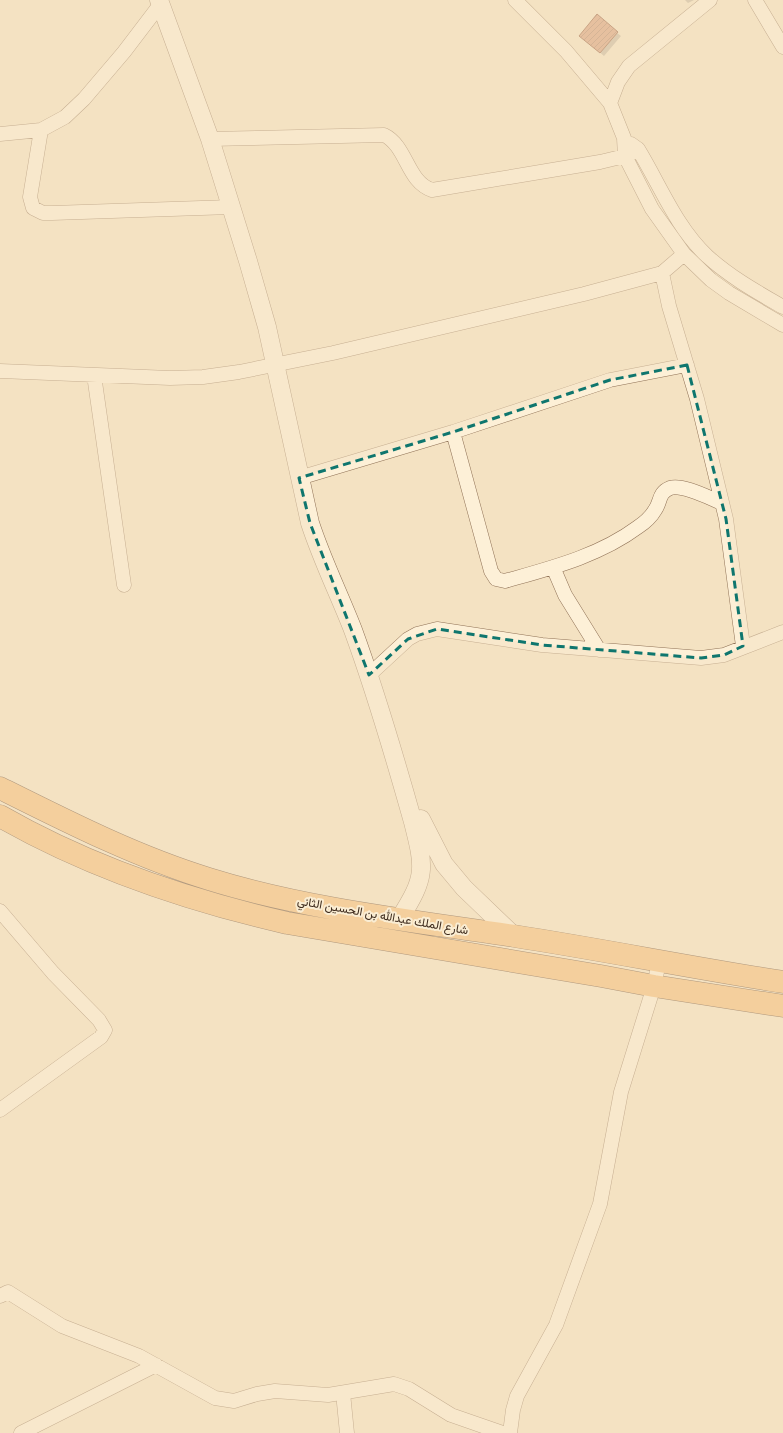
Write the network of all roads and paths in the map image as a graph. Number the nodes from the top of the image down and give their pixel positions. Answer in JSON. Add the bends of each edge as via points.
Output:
{"nodes":[{"id":1,"x":515,"y":0,"type":"edge"},
{"id":2,"x":710,"y":0,"type":"edge"},
{"id":3,"x":755,"y":0,"type":"edge"},
{"id":4,"x":159,"y":3,"type":"edge"},
{"id":5,"x":783,"y":47,"type":"edge"},
{"id":6,"x":610,"y":103,"type":"junction"},
{"id":7,"x":41,"y":130,"type":"junction"},
{"id":8,"x":0,"y":134,"type":"edge"},
{"id":9,"x":624,"y":138,"type":"junction"},
{"id":10,"x":210,"y":139,"type":"junction"},
{"id":11,"x":638,"y":149,"type":"junction"},
{"id":12,"x":625,"y":156,"type":"junction"},
{"id":13,"x":231,"y":207,"type":"junction"},
{"id":14,"x":684,"y":254,"type":"junction"},
{"id":15,"x":662,"y":273,"type":"junction"},
{"id":16,"x":783,"y":307,"type":"edge"},
{"id":17,"x":783,"y":325,"type":"edge"},
{"id":18,"x":687,"y":365,"type":"junction"},
{"id":19,"x":275,"y":366,"type":"junction"},
{"id":20,"x":0,"y":371,"type":"edge"},
{"id":21,"x":94,"y":376,"type":"junction"},
{"id":22,"x":453,"y":432,"type":"junction"},
{"id":23,"x":299,"y":478,"type":"junction"},
{"id":24,"x":722,"y":503,"type":"junction"},
{"id":25,"x":553,"y":568,"type":"junction"},
{"id":26,"x":124,"y":585,"type":"dead end"},
{"id":27,"x":783,"y":632,"type":"edge"},
{"id":28,"x":743,"y":646,"type":"junction"},
{"id":29,"x":598,"y":650,"type":"junction"},
{"id":30,"x":369,"y":675,"type":"junction"},
{"id":31,"x":399,"y":771,"type":"junction"},
{"id":32,"x":0,"y":788,"type":"edge"},
{"id":33,"x":0,"y":816,"type":"edge"},
{"id":34,"x":0,"y":911,"type":"edge"},
{"id":35,"x":400,"y":918,"type":"junction"},
{"id":36,"x":514,"y":936,"type":"junction"},
{"id":37,"x":659,"y":962,"type":"junction"},
{"id":38,"x":783,"y":982,"type":"edge"},
{"id":39,"x":654,"y":986,"type":"junction"},
{"id":40,"x":783,"y":1006,"type":"edge"},
{"id":41,"x":0,"y":1110,"type":"edge"},
{"id":42,"x":3,"y":1289,"type":"edge"},
{"id":43,"x":156,"y":1365,"type":"junction"},
{"id":44,"x":343,"y":1393,"type":"junction"},
{"id":45,"x":21,"y":1433,"type":"edge"},
{"id":46,"x":346,"y":1433,"type":"edge"},
{"id":47,"x":503,"y":1433,"type":"edge"},
{"id":48,"x":510,"y":1433,"type":"edge"}],
"edges":[{"from":1,"to":6,"type":"street","via":[[566,50]]},
{"from":2,"to":6,"type":"street","via":[[629,66],[618,82]]},
{"from":3,"to":5,"type":"street"},
{"from":4,"to":7,"type":"street","via":[[124,52],[84,99],[57,123]]},
{"from":4,"to":10,"type":"street"},
{"from":6,"to":9,"type":"street"},
{"from":7,"to":8,"type":"street"},
{"from":7,"to":13,"type":"street","via":[[30,197],[33,208],[37,211],[48,213]]},
{"from":9,"to":11,"type":"street"},
{"from":9,"to":12,"type":"street"},
{"from":10,"to":12,"type":"street","via":[[384,135],[396,143],[419,183],[432,190],[569,168]]},
{"from":10,"to":13,"type":"street"},
{"from":11,"to":12,"type":"street"},
{"from":11,"to":16,"type":"street","via":[[679,221],[698,247],[725,271]]},
{"from":12,"to":14,"type":"street","via":[[652,209]]},
{"from":13,"to":19,"type":"street"},
{"from":14,"to":15,"type":"street"},
{"from":14,"to":17,"type":"street","via":[[717,284]]},
{"from":15,"to":18,"type":"street"},
{"from":15,"to":19,"type":"street","via":[[584,294]]},
{"from":18,"to":22,"type":"street","via":[[610,380]]},
{"from":18,"to":24,"type":"street"},
{"from":19,"to":21,"type":"street","via":[[184,378]]},
{"from":19,"to":23,"type":"street"},
{"from":20,"to":21,"type":"street"},
{"from":21,"to":26,"type":"street"},
{"from":22,"to":23,"type":"street"},
{"from":22,"to":25,"type":"street","via":[[493,575],[496,579],[505,581]]},
{"from":23,"to":30,"type":"street","via":[[320,553]]},
{"from":24,"to":25,"type":"street","via":[[685,489],[670,488],[662,493],[655,511],[637,528],[587,555]]},
{"from":24,"to":28,"type":"street"},
{"from":25,"to":29,"type":"street"},
{"from":27,"to":28,"type":"street"},
{"from":28,"to":29,"type":"street","via":[[724,655],[701,658]]},
{"from":29,"to":30,"type":"street","via":[[437,629],[408,639]]},
{"from":30,"to":31,"type":"street"},
{"from":31,"to":35,"type":"street","via":[[422,864],[416,893]]},
{"from":31,"to":36,"type":"street","via":[[444,864],[464,888]]},
{"from":32,"to":35,"type":"highway","name":"شارع الملك عبدالله بن الحسين الثاني","via":[[112,842],[169,866],[210,879],[297,900]]},
{"from":33,"to":39,"type":"highway","name":"شارع الملك عبدالله بن الحسين الثاني","via":[[45,841],[88,859],[185,896],[237,912],[287,923]]},
{"from":34,"to":41,"type":"street","via":[[53,973],[100,1020],[105,1030],[101,1037]]},
{"from":35,"to":36,"type":"highway","name":"شارع الملك عبدالله بن الحسين الثاني"},
{"from":36,"to":37,"type":"highway","name":"شارع الملك عبدالله بن الحسين الثاني"},
{"from":37,"to":38,"type":"highway","name":"شارع الملك عبدالله بن الحسين الثاني"},
{"from":37,"to":39,"type":"street"},
{"from":39,"to":40,"type":"highway","name":"شارع الملك عبدالله بن الحسين الثاني"},
{"from":39,"to":48,"type":"street","via":[[621,1092],[600,1204],[556,1325],[517,1396]]},
{"from":42,"to":43,"type":"street","via":[[75,1332]]},
{"from":43,"to":44,"type":"street","via":[[215,1398],[225,1400],[241,1400],[270,1392],[318,1395]]},
{"from":43,"to":45,"type":"street"},
{"from":44,"to":46,"type":"street"},
{"from":44,"to":47,"type":"street","via":[[394,1384],[402,1386],[452,1415]]}]}
